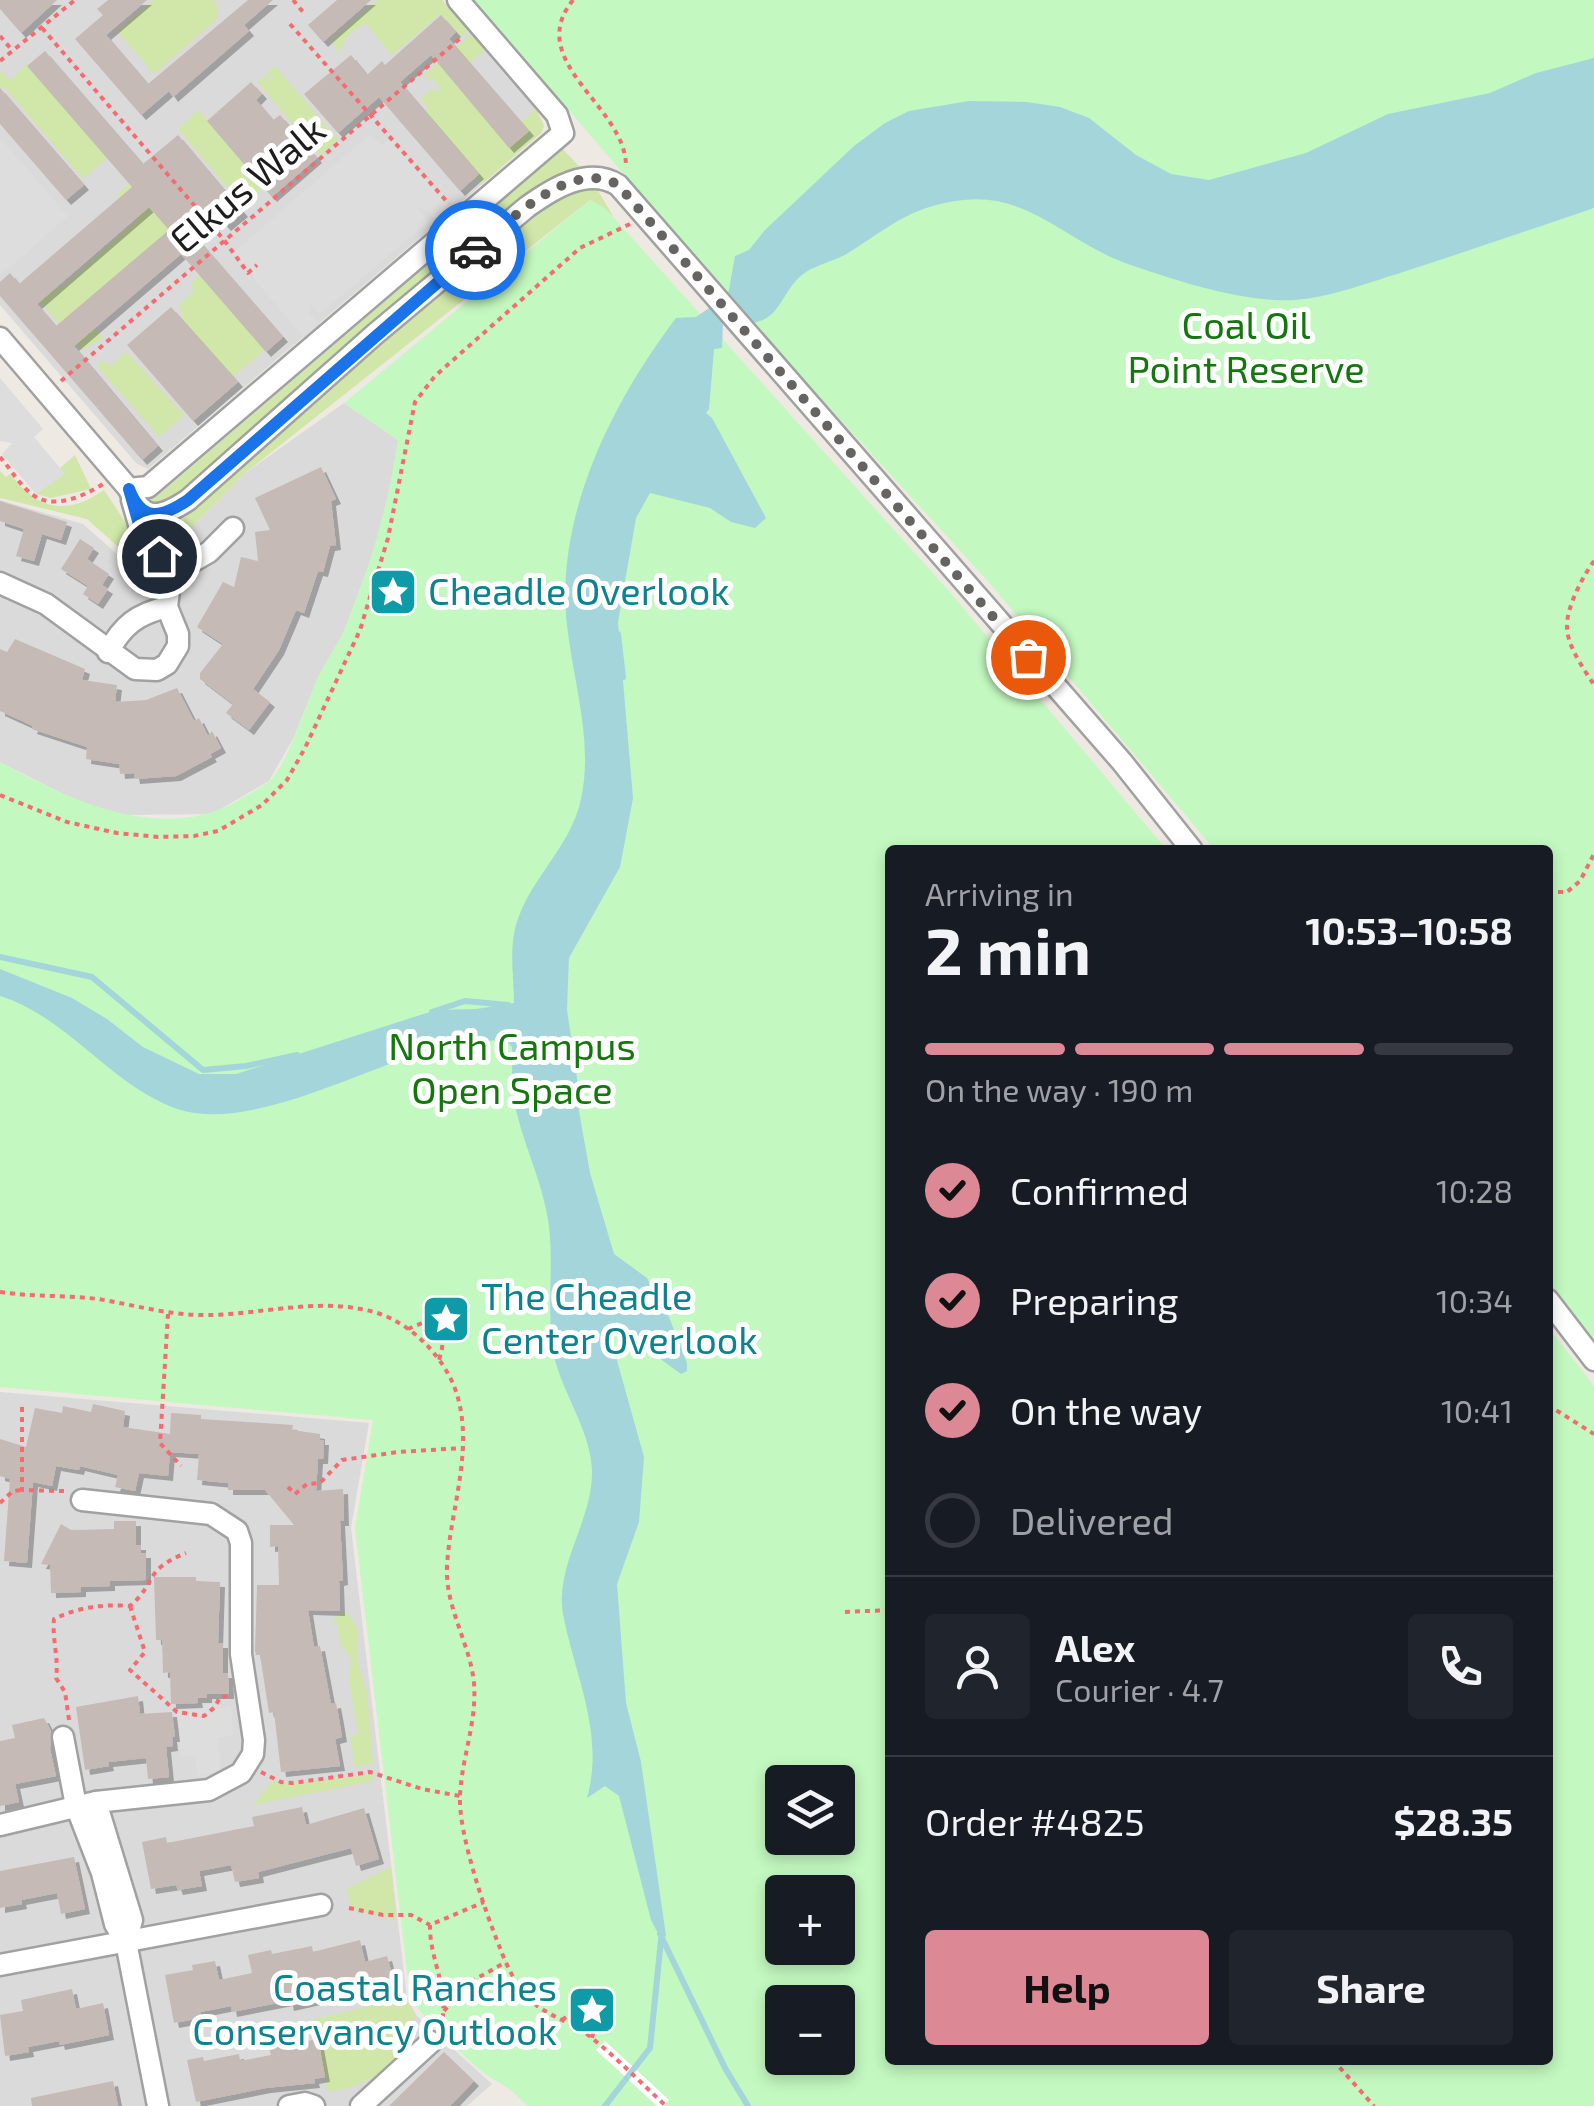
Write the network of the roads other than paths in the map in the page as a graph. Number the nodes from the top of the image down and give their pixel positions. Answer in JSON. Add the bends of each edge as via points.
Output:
{"nodes":[{"id":1,"x":458,"y":0,"type":"edge"},
{"id":2,"x":0,"y":338,"type":"edge"},
{"id":3,"x":129,"y":489,"type":"junction"},
{"id":4,"x":233,"y":528,"type":"dead end"},
{"id":5,"x":170,"y":574,"type":"junction"},
{"id":6,"x":0,"y":583,"type":"edge"},
{"id":7,"x":167,"y":607,"type":"junction"},
{"id":8,"x":108,"y":652,"type":"junction"},
{"id":9,"x":1188,"y":845,"type":"edge"},
{"id":10,"x":1553,"y":1307,"type":"edge"},
{"id":11,"x":1594,"y":1360,"type":"edge"},
{"id":12,"x":82,"y":1500,"type":"dead end"},
{"id":13,"x":66,"y":1731,"type":"road end"},
{"id":14,"x":86,"y":1804,"type":"junction"},
{"id":15,"x":0,"y":1825,"type":"edge"},
{"id":16,"x":320,"y":1905,"type":"dead end"},
{"id":17,"x":126,"y":1942,"type":"junction"},
{"id":18,"x":0,"y":1965,"type":"edge"},
{"id":19,"x":434,"y":2038,"type":"road end"},
{"id":20,"x":158,"y":2106,"type":"edge"},
{"id":21,"x":288,"y":2106,"type":"edge"},
{"id":22,"x":314,"y":2106,"type":"edge"},
{"id":23,"x":361,"y":2106,"type":"edge"}],
"edges":[{"from":1,"to":3,"type":"street","via":[[557,114],[563,133],[500,190],[456,216],[154,483]]},
{"from":2,"to":3,"type":"street"},
{"from":3,"to":5,"type":"street","via":[[141,531]]},
{"from":3,"to":9,"type":"street","via":[[149,514],[174,509],[527,207],[570,182],[597,178],[618,185]]},
{"from":4,"to":5,"type":"street","via":[[209,552]]},
{"from":5,"to":7,"type":"street"},
{"from":6,"to":8,"type":"street","via":[[46,604]]},
{"from":7,"to":8,"type":"street","via":[[128,623]]},
{"from":7,"to":8,"type":"street","via":[[178,634],[166,664],[139,670]]},
{"from":10,"to":11,"type":"street"},
{"from":12,"to":14,"type":"street","via":[[211,1514],[238,1531],[240,1654],[254,1723],[248,1765],[222,1786]]},
{"from":13,"to":14,"type":"street"},
{"from":14,"to":15,"type":"street"},
{"from":14,"to":17,"type":"street","via":[[132,1920]]},
{"from":16,"to":17,"type":"street"},
{"from":17,"to":18,"type":"street"},
{"from":17,"to":20,"type":"street"},
{"from":19,"to":23,"type":"street"},
{"from":21,"to":22,"type":"street"}]}
